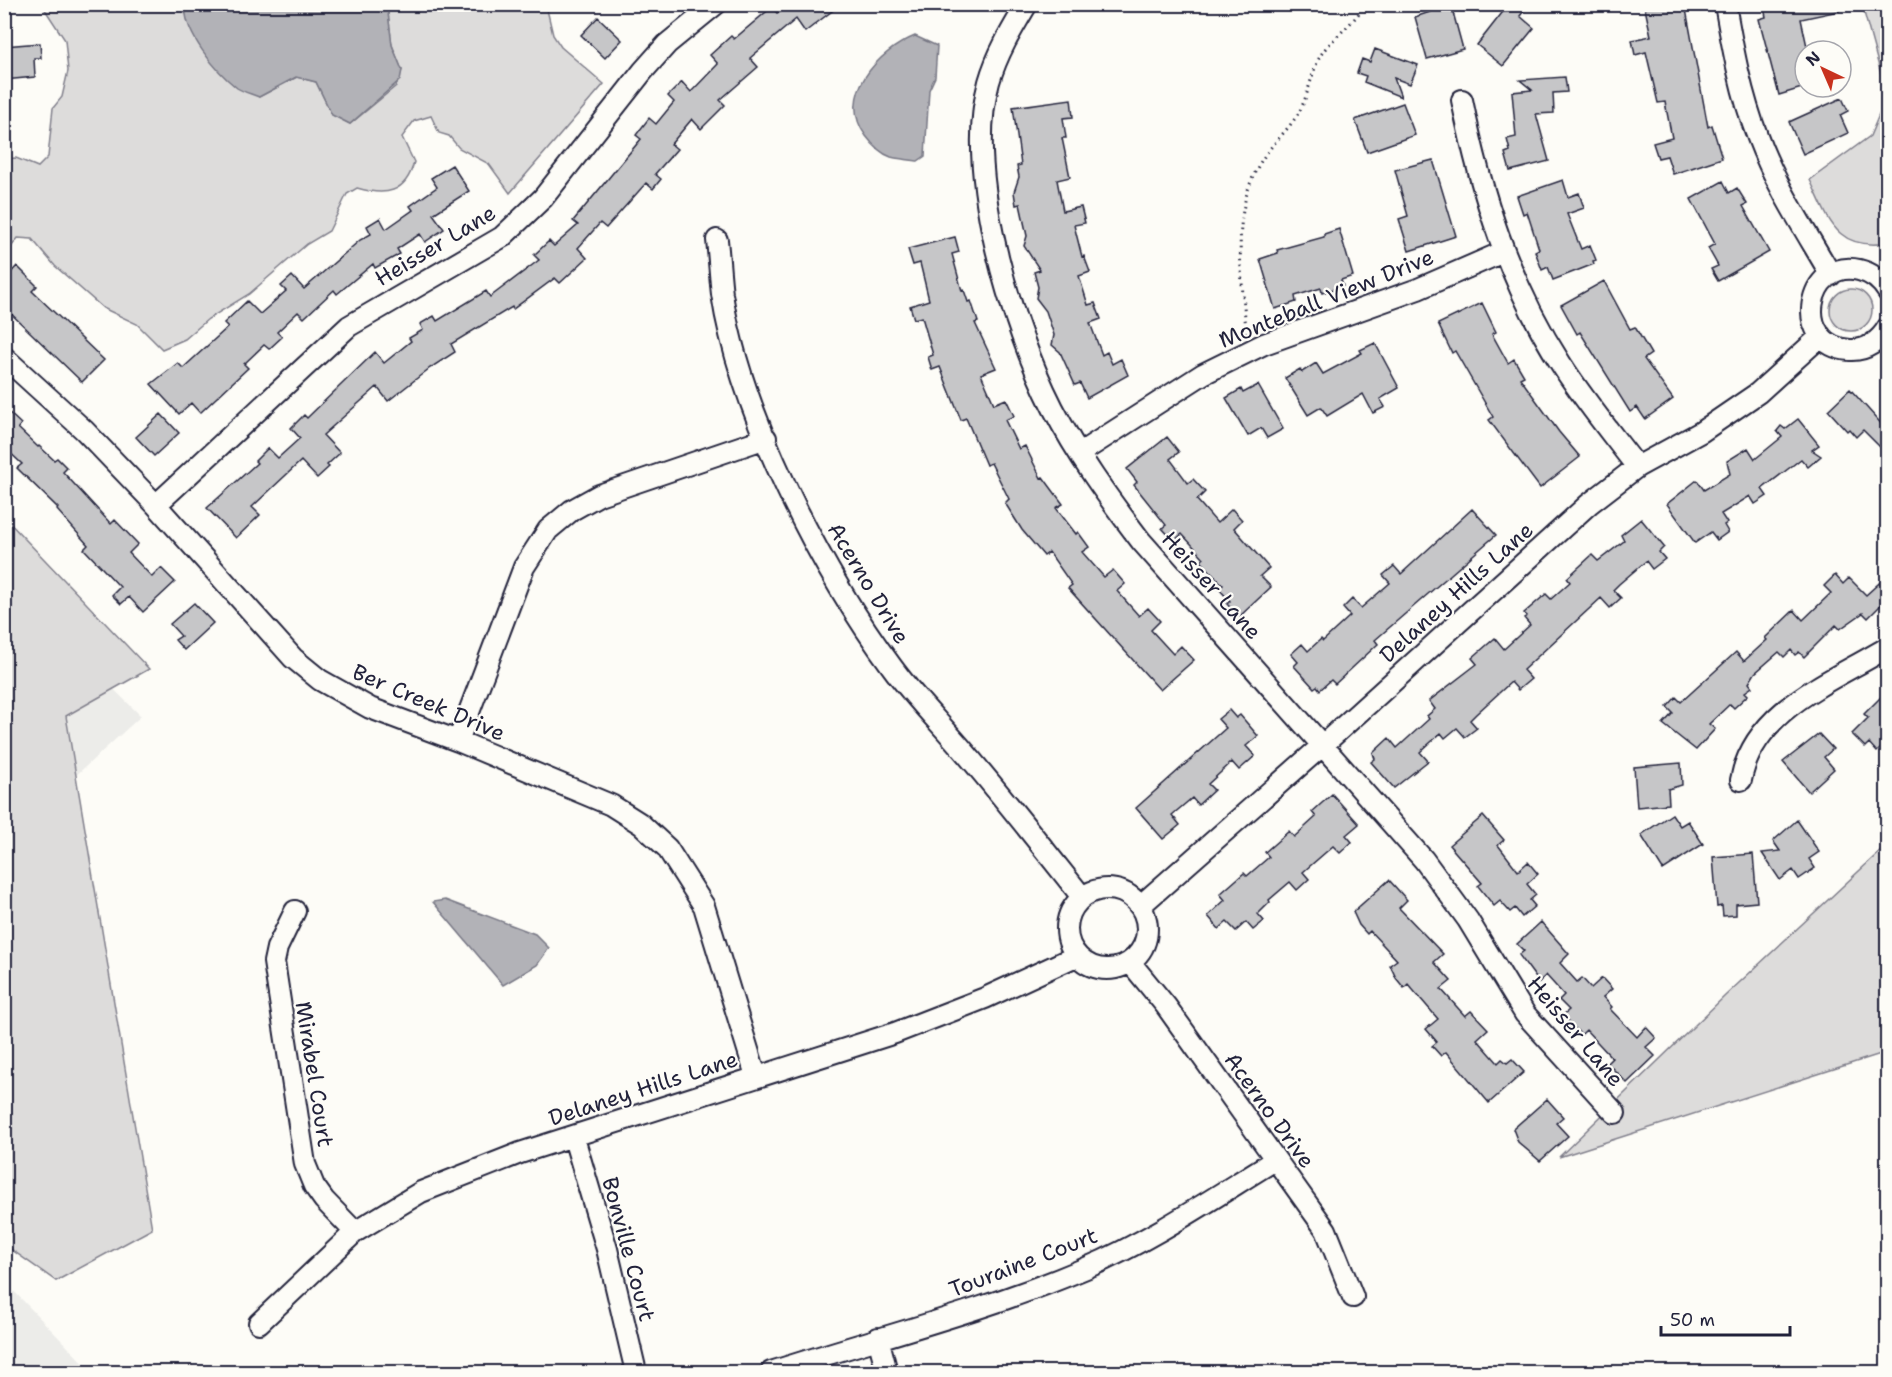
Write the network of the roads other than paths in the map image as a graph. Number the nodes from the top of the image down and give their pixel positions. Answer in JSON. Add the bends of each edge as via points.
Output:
{"nodes":[{"id":1,"x":716,"y":4,"type":"edge"},
{"id":2,"x":1027,"y":4,"type":"edge"},
{"id":3,"x":1725,"y":4,"type":"edge"},
{"id":4,"x":1462,"y":100,"type":"dead end"},
{"id":5,"x":717,"y":240,"type":"dead end"},
{"id":6,"x":1503,"y":252,"type":"junction"},
{"id":7,"x":1831,"y":275,"type":"junction"},
{"id":8,"x":1887,"y":288,"type":"edge"},
{"id":9,"x":1821,"y":336,"type":"junction"},
{"id":10,"x":1885,"y":339,"type":"edge"},
{"id":11,"x":4,"y":357,"type":"edge"},
{"id":12,"x":766,"y":438,"type":"junction"},
{"id":13,"x":1080,"y":453,"type":"junction"},
{"id":14,"x":1637,"y":467,"type":"junction"},
{"id":15,"x":156,"y":505,"type":"junction"},
{"id":16,"x":1887,"y":647,"type":"edge"},
{"id":17,"x":458,"y":741,"type":"junction"},
{"id":18,"x":1324,"y":744,"type":"junction"},
{"id":19,"x":1742,"y":780,"type":"dead end"},
{"id":20,"x":1082,"y":897,"type":"junction"},
{"id":21,"x":1140,"y":906,"type":"junction"},
{"id":22,"x":295,"y":910,"type":"dead end"},
{"id":23,"x":1076,"y":956,"type":"junction"},
{"id":24,"x":1130,"y":962,"type":"junction"},
{"id":25,"x":756,"y":1076,"type":"junction"},
{"id":26,"x":1615,"y":1113,"type":"dead end"},
{"id":27,"x":574,"y":1138,"type":"junction"},
{"id":28,"x":1275,"y":1160,"type":"junction"},
{"id":29,"x":355,"y":1232,"type":"junction"},
{"id":30,"x":1353,"y":1297,"type":"dead end"},
{"id":31,"x":259,"y":1323,"type":"dead end"},
{"id":32,"x":878,"y":1338,"type":"junction"},
{"id":33,"x":636,"y":1372,"type":"edge"},
{"id":34,"x":771,"y":1372,"type":"edge"},
{"id":35,"x":886,"y":1372,"type":"edge"}],
"edges":[{"from":1,"to":15,"type":"street","name":"Heisser Lane","via":[[667,44],[522,220],[474,255],[349,326]]},
{"from":2,"to":13,"type":"street","name":"Heisser Lane","via":[[1003,45],[988,83],[984,178],[993,235],[1011,298],[1053,408]]},
{"from":3,"to":7,"type":"street","via":[[1735,62],[1759,139]]},
{"from":4,"to":6,"type":"street"},
{"from":5,"to":12,"type":"street","name":"Acerno Drive","via":[[723,296],[737,354]]},
{"from":6,"to":13,"type":"street","name":"Monteball View Drive","via":[[1395,297],[1264,344],[1203,374]]},
{"from":6,"to":14,"type":"street","via":[[1561,363]]},
{"from":7,"to":8,"type":"street","via":[[1854,269],[1866,272]]},
{"from":7,"to":9,"type":"street","via":[[1813,296],[1811,310]]},
{"from":9,"to":10,"type":"street","via":[[1837,347],[1856,350]]},
{"from":9,"to":14,"type":"street","name":"Delaney Hills Lane","via":[[1758,393],[1726,416]]},
{"from":11,"to":15,"type":"street","name":"Ber Creek Drive","via":[[84,430]]},
{"from":12,"to":17,"type":"street","via":[[599,495],[548,530],[524,567]]},
{"from":12,"to":20,"type":"street","name":"Acerno Drive","via":[[821,554],[892,668]]},
{"from":13,"to":18,"type":"street","name":"Heisser Lane","via":[[1141,541]]},
{"from":14,"to":18,"type":"street","name":"Delaney Hills Lane","via":[[1589,504]]},
{"from":15,"to":17,"type":"street","name":"Ber Creek Drive","via":[[293,658],[320,680],[370,708]]},
{"from":16,"to":19,"type":"street","via":[[1810,693],[1766,727],[1745,761]]},
{"from":17,"to":25,"type":"street","name":"Ber Creek Drive","via":[[611,805],[641,824],[667,848],[704,906]]},
{"from":18,"to":21,"type":"street","name":"Delaney Hills Lane"},
{"from":18,"to":26,"type":"street","name":"Heisser Lane","via":[[1449,892],[1525,1014]]},
{"from":20,"to":21,"type":"street","via":[[1110,888],[1121,891]]},
{"from":20,"to":23,"type":"street","via":[[1068,915],[1066,930]]},
{"from":21,"to":24,"type":"street","via":[[1147,927],[1146,939]]},
{"from":22,"to":29,"type":"street","name":"Mirabel Court","via":[[274,962],[300,1141],[314,1185]]},
{"from":23,"to":24,"type":"street","via":[[1098,969]]},
{"from":23,"to":25,"type":"street","name":"Delaney Hills Lane","via":[[985,998],[895,1033]]},
{"from":24,"to":28,"type":"street","name":"Acerno Drive","via":[[1166,1006]]},
{"from":25,"to":27,"type":"street","name":"Delaney Hills Lane"},
{"from":27,"to":29,"type":"street","name":"Delaney Hills Lane","via":[[520,1153],[421,1192]]},
{"from":27,"to":33,"type":"street","name":"Bonville Court","via":[[607,1249]]},
{"from":28,"to":30,"type":"street","name":"Acerno Drive","via":[[1326,1230]]},
{"from":28,"to":32,"type":"street","name":"Touraine Court","via":[[1088,1268]]},
{"from":29,"to":31,"type":"street","name":"Delaney Hills Lane"},
{"from":32,"to":34,"type":"street","name":"Touraine Court"},
{"from":32,"to":35,"type":"street"}]}
